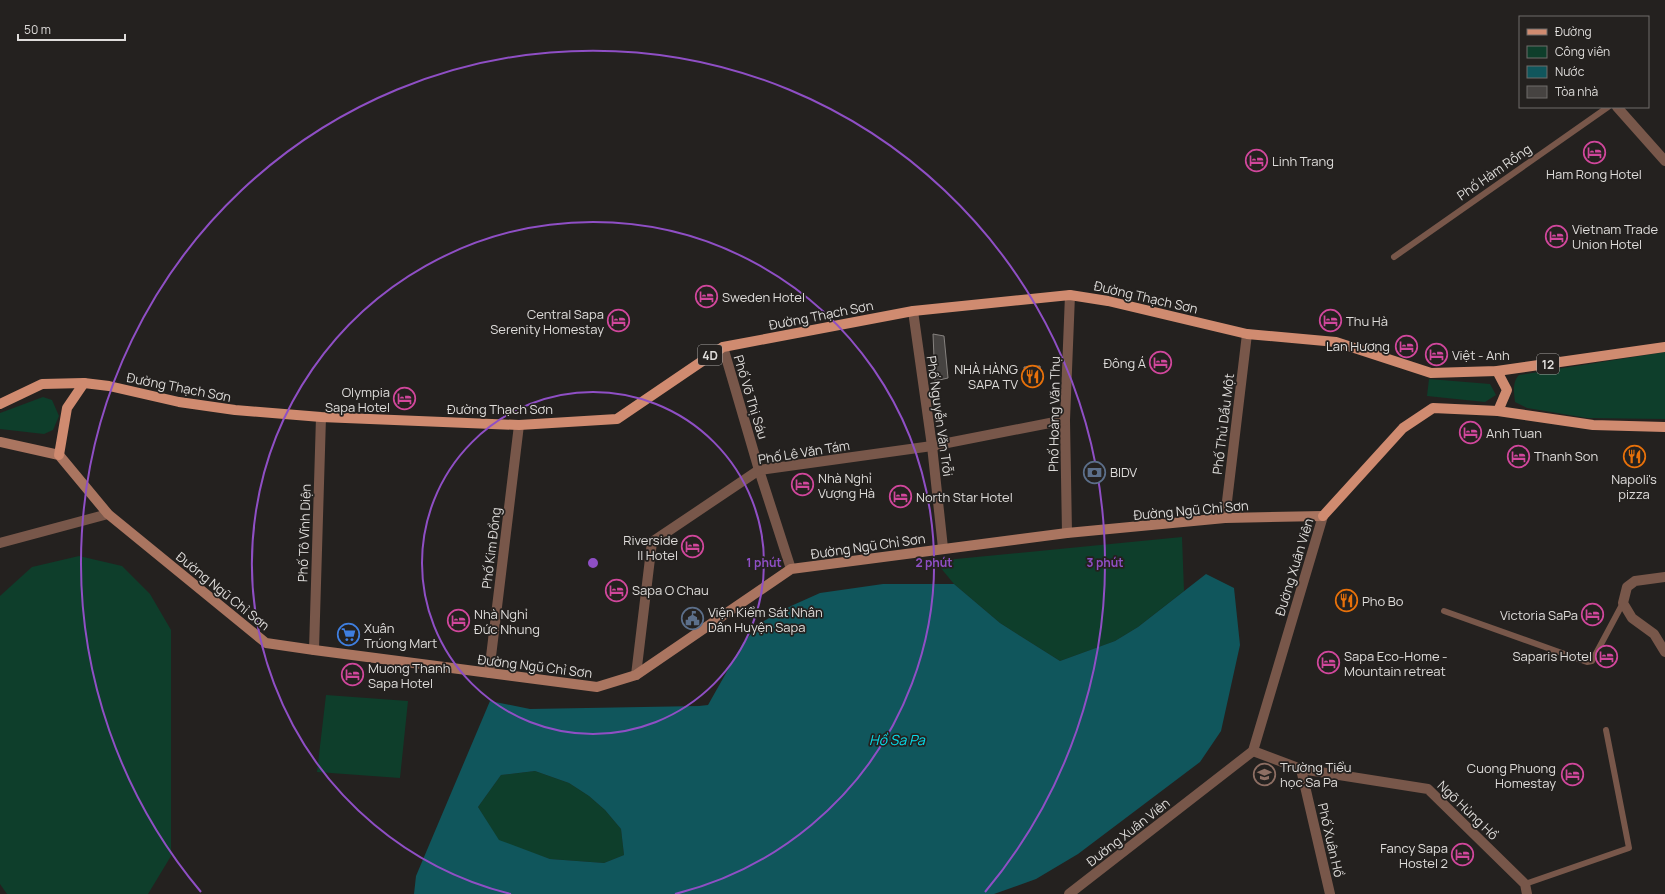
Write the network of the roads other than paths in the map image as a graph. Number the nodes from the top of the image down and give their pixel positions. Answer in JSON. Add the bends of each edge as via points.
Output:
{"nodes":[{"id":1,"x":1607,"y":108,"type":"edge"},
{"id":2,"x":1618,"y":108,"type":"edge"},
{"id":3,"x":1665,"y":161,"type":"edge"},
{"id":4,"x":1394,"y":257,"type":"dead end"},
{"id":5,"x":1070,"y":295,"type":"junction"},
{"id":6,"x":913,"y":311,"type":"junction"},
{"id":7,"x":1246,"y":334,"type":"junction"},
{"id":8,"x":723,"y":347,"type":"junction"},
{"id":9,"x":1665,"y":348,"type":"edge"},
{"id":10,"x":1497,"y":371,"type":"junction"},
{"id":11,"x":1431,"y":372,"type":"joint"},
{"id":12,"x":84,"y":383,"type":"junction"},
{"id":13,"x":0,"y":404,"type":"edge"},
{"id":14,"x":1498,"y":411,"type":"junction"},
{"id":15,"x":320,"y":417,"type":"junction"},
{"id":16,"x":1065,"y":420,"type":"junction"},
{"id":17,"x":519,"y":425,"type":"junction"},
{"id":18,"x":1665,"y":427,"type":"edge"},
{"id":19,"x":0,"y":442,"type":"edge"},
{"id":20,"x":932,"y":446,"type":"junction"},
{"id":21,"x":59,"y":455,"type":"junction"},
{"id":22,"x":759,"y":470,"type":"junction"},
{"id":23,"x":108,"y":514,"type":"junction"},
{"id":24,"x":1323,"y":516,"type":"junction"},
{"id":25,"x":1225,"y":518,"type":"junction"},
{"id":26,"x":1067,"y":533,"type":"junction"},
{"id":27,"x":0,"y":543,"type":"edge"},
{"id":28,"x":944,"y":548,"type":"junction"},
{"id":29,"x":791,"y":570,"type":"junction"},
{"id":30,"x":1665,"y":577,"type":"edge"},
{"id":31,"x":1623,"y":603,"type":"junction"},
{"id":32,"x":1444,"y":611,"type":"dead end"},
{"id":33,"x":314,"y":650,"type":"junction"},
{"id":34,"x":1665,"y":652,"type":"edge"},
{"id":35,"x":489,"y":673,"type":"junction"},
{"id":36,"x":636,"y":675,"type":"junction"},
{"id":37,"x":1606,"y":730,"type":"dead end"},
{"id":38,"x":1253,"y":751,"type":"junction"},
{"id":39,"x":1301,"y":769,"type":"junction"},
{"id":40,"x":1526,"y":889,"type":"edge"},
{"id":41,"x":1069,"y":894,"type":"edge"},
{"id":42,"x":1330,"y":894,"type":"edge"}],
"edges":[{"from":1,"to":4,"type":"lane","name":"Phố Hàm Rồng"},
{"from":2,"to":3,"type":"street"},
{"from":5,"to":6,"type":"main road","name":"Đường Thạch Sơn","number":"4D"},
{"from":5,"to":7,"type":"main road","name":"Đường Thạch Sơn","number":"4D","via":[[1108,301]]},
{"from":5,"to":16,"type":"street","name":"Phố Hoàng Văn Thụ"},
{"from":6,"to":8,"type":"main road","name":"Đường Thạch Sơn","number":"4D"},
{"from":6,"to":20,"type":"street","name":"Phố Nguyễn Văn Trỗi"},
{"from":7,"to":11,"type":"main road","name":"Đường Thạch Sơn","number":"4D","via":[[1336,342]]},
{"from":7,"to":25,"type":"street","name":"Phố Thủ Dầu Một"},
{"from":8,"to":17,"type":"main road","name":"Đường Thạch Sơn","number":"4D","via":[[616,418]]},
{"from":8,"to":22,"type":"street","name":"Phố Võ Thị Sáu"},
{"from":9,"to":10,"type":"main road","name":"Đường Thạch Sơn","number":"12"},
{"from":10,"to":11,"type":"main road","name":"Đường Thạch Sơn","number":"12"},
{"from":10,"to":14,"type":"main road","via":[[1507,390]]},
{"from":12,"to":13,"type":"main road","name":"Đường Thạch Sơn","number":"4D","via":[[42,384]]},
{"from":12,"to":15,"type":"main road","name":"Đường Thạch Sơn","number":"4D","via":[[179,402],[235,410]]},
{"from":12,"to":21,"type":"main road","via":[[67,408]]},
{"from":14,"to":18,"type":"main road","name":"Đường Xuân Viên","via":[[1593,425]]},
{"from":14,"to":24,"type":"main road","name":"Đường Xuân Viên","via":[[1433,408],[1403,428]]},
{"from":15,"to":17,"type":"main road","name":"Đường Thạch Sơn","number":"4D"},
{"from":15,"to":33,"type":"street","name":"Phố Tô Vĩnh Diện"},
{"from":16,"to":20,"type":"street","name":"Phố Lê Văn Tám"},
{"from":16,"to":26,"type":"street","name":"Phố Hoàng Văn Thụ"},
{"from":17,"to":35,"type":"street","name":"Phố Kim Đồng"},
{"from":19,"to":21,"type":"main road"},
{"from":20,"to":22,"type":"street","name":"Phố Lê Văn Tám"},
{"from":20,"to":28,"type":"street","name":"Phố Nguyễn Văn Trỗi"},
{"from":21,"to":23,"type":"main road","name":"Đường Ngũ Chỉ Sơn"},
{"from":22,"to":29,"type":"street","name":"Phố Võ Thị Sáu"},
{"from":22,"to":36,"type":"street","name":"Phố Lê Văn Tám","via":[[652,542]]},
{"from":23,"to":27,"type":"street"},
{"from":23,"to":33,"type":"main road","name":"Đường Ngũ Chỉ Sơn","via":[[266,642]]},
{"from":24,"to":25,"type":"main road","name":"Đường Ngũ Chỉ Sơn"},
{"from":24,"to":38,"type":"street","name":"Đường Xuân Viên"},
{"from":25,"to":26,"type":"main road","name":"Đường Ngũ Chỉ Sơn"},
{"from":26,"to":28,"type":"main road","name":"Đường Ngũ Chỉ Sơn"},
{"from":28,"to":29,"type":"main road","name":"Đường Ngũ Chỉ Sơn"},
{"from":29,"to":36,"type":"main road","name":"Đường Ngũ Chỉ Sơn"},
{"from":30,"to":31,"type":"street","via":[[1635,581],[1627,587]]},
{"from":31,"to":32,"type":"lane","via":[[1592,661],[1587,662]]},
{"from":31,"to":34,"type":"street","via":[[1632,618],[1654,634]]},
{"from":33,"to":35,"type":"main road","name":"Đường Ngũ Chỉ Sơn"},
{"from":35,"to":36,"type":"main road","name":"Đường Ngũ Chỉ Sơn","via":[[597,687]]},
{"from":37,"to":40,"type":"lane","via":[[1629,848]]},
{"from":38,"to":39,"type":"street","name":"Ngõ Hùng Hồ"},
{"from":38,"to":41,"type":"street","name":"Đường Xuân Viên"},
{"from":39,"to":40,"type":"street","name":"Ngõ Hùng Hồ","via":[[1428,788]]},
{"from":39,"to":42,"type":"street","name":"Phố Xuân Hồ"}]}
